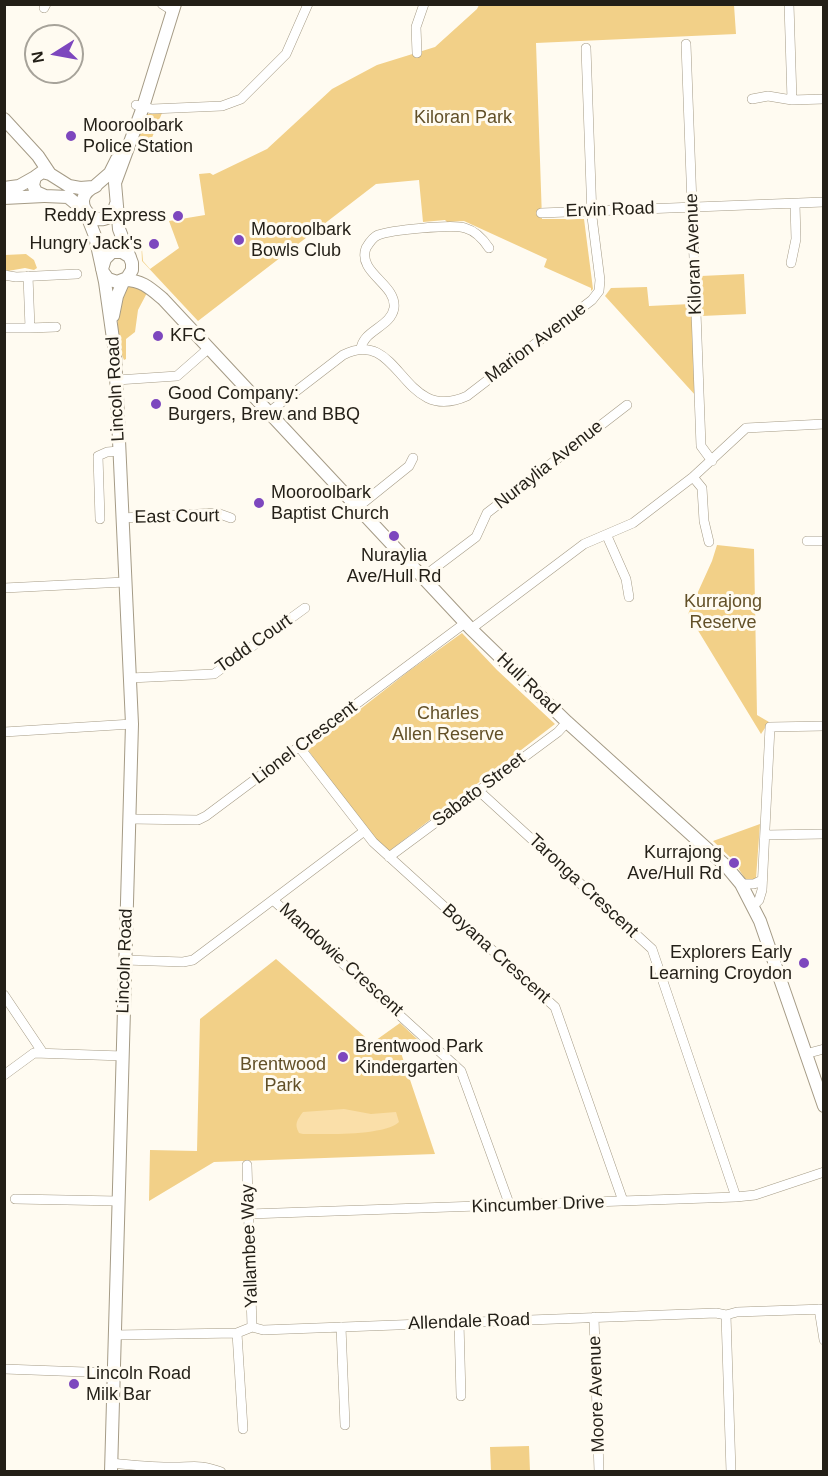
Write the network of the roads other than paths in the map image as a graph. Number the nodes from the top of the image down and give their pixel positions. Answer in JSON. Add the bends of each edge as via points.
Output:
{"nodes":[{"id":1,"x":309,"y":4,"type":"edge"},
{"id":2,"x":424,"y":4,"type":"edge"},
{"id":3,"x":789,"y":4,"type":"edge"},
{"id":4,"x":170,"y":7,"type":"edge"},
{"id":5,"x":686,"y":44,"type":"dead end"},
{"id":6,"x":586,"y":48,"type":"dead end"},
{"id":7,"x":417,"y":53,"type":"dead end"},
{"id":8,"x":752,"y":99,"type":"dead end"},
{"id":9,"x":824,"y":99,"type":"edge"},
{"id":10,"x":792,"y":100,"type":"junction"},
{"id":11,"x":140,"y":106,"type":"junction"},
{"id":12,"x":4,"y":119,"type":"edge"},
{"id":13,"x":4,"y":131,"type":"edge"},
{"id":14,"x":125,"y":144,"type":"junction"},
{"id":15,"x":30,"y":153,"type":"junction"},
{"id":16,"x":51,"y":175,"type":"junction"},
{"id":17,"x":35,"y":177,"type":"junction"},
{"id":18,"x":94,"y":187,"type":"junction"},
{"id":19,"x":4,"y":188,"type":"edge"},
{"id":20,"x":46,"y":196,"type":"junction"},
{"id":21,"x":4,"y":198,"type":"edge"},
{"id":22,"x":116,"y":200,"type":"junction"},
{"id":23,"x":824,"y":202,"type":"edge"},
{"id":24,"x":795,"y":204,"type":"junction"},
{"id":25,"x":692,"y":207,"type":"junction"},
{"id":26,"x":592,"y":211,"type":"junction"},
{"id":27,"x":86,"y":212,"type":"junction"},
{"id":28,"x":541,"y":213,"type":"dead end"},
{"id":29,"x":489,"y":248,"type":"dead end"},
{"id":30,"x":130,"y":258,"type":"junction"},
{"id":31,"x":791,"y":263,"type":"dead end"},
{"id":32,"x":102,"y":271,"type":"junction"},
{"id":33,"x":77,"y":274,"type":"dead end"},
{"id":34,"x":4,"y":275,"type":"edge"},
{"id":35,"x":28,"y":276,"type":"junction"},
{"id":36,"x":125,"y":280,"type":"junction"},
{"id":37,"x":163,"y":299,"type":"junction"},
{"id":38,"x":56,"y":327,"type":"dead end"},
{"id":39,"x":113,"y":327,"type":"junction"},
{"id":40,"x":4,"y":328,"type":"edge"},
{"id":41,"x":30,"y":328,"type":"junction"},
{"id":42,"x":209,"y":348,"type":"junction"},
{"id":43,"x":361,"y":349,"type":"junction"},
{"id":44,"x":117,"y":380,"type":"junction"},
{"id":45,"x":627,"y":405,"type":"dead end"},
{"id":46,"x":270,"y":412,"type":"junction"},
{"id":47,"x":824,"y":424,"type":"edge"},
{"id":48,"x":120,"y":451,"type":"junction"},
{"id":49,"x":413,"y":458,"type":"dead end"},
{"id":50,"x":712,"y":460,"type":"junction"},
{"id":51,"x":693,"y":477,"type":"junction"},
{"id":52,"x":358,"y":507,"type":"junction"},
{"id":53,"x":122,"y":518,"type":"junction"},
{"id":54,"x":231,"y":518,"type":"dead end"},
{"id":55,"x":100,"y":519,"type":"dead end"},
{"id":56,"x":607,"y":536,"type":"junction"},
{"id":57,"x":807,"y":541,"type":"dead end"},
{"id":58,"x":824,"y":541,"type":"edge"},
{"id":59,"x":709,"y":542,"type":"dead end"},
{"id":60,"x":423,"y":577,"type":"junction"},
{"id":61,"x":125,"y":582,"type":"junction"},
{"id":62,"x":4,"y":588,"type":"edge"},
{"id":63,"x":629,"y":597,"type":"dead end"},
{"id":64,"x":305,"y":608,"type":"dead end"},
{"id":65,"x":468,"y":626,"type":"junction"},
{"id":66,"x":130,"y":678,"type":"junction"},
{"id":67,"x":567,"y":722,"type":"junction"},
{"id":68,"x":132,"y":724,"type":"junction"},
{"id":69,"x":824,"y":726,"type":"edge"},
{"id":70,"x":4,"y":732,"type":"edge"},
{"id":71,"x":300,"y":748,"type":"junction"},
{"id":72,"x":479,"y":791,"type":"junction"},
{"id":73,"x":130,"y":819,"type":"junction"},
{"id":74,"x":363,"y":832,"type":"junction"},
{"id":75,"x":824,"y":834,"type":"edge"},
{"id":76,"x":765,"y":835,"type":"junction"},
{"id":77,"x":389,"y":857,"type":"junction"},
{"id":78,"x":762,"y":880,"type":"junction"},
{"id":79,"x":741,"y":884,"type":"junction"},
{"id":80,"x":273,"y":900,"type":"junction"},
{"id":81,"x":753,"y":906,"type":"junction"},
{"id":82,"x":125,"y":960,"type":"junction"},
{"id":83,"x":4,"y":994,"type":"edge"},
{"id":84,"x":824,"y":1049,"type":"edge"},
{"id":85,"x":43,"y":1053,"type":"junction"},
{"id":86,"x":805,"y":1054,"type":"junction"},
{"id":87,"x":123,"y":1056,"type":"junction"},
{"id":88,"x":4,"y":1075,"type":"edge"},
{"id":89,"x":824,"y":1106,"type":"edge"},
{"id":90,"x":247,"y":1165,"type":"dead end"},
{"id":91,"x":824,"y":1172,"type":"edge"},
{"id":92,"x":736,"y":1197,"type":"junction"},
{"id":93,"x":15,"y":1199,"type":"dead end"},
{"id":94,"x":118,"y":1202,"type":"junction"},
{"id":95,"x":623,"y":1202,"type":"junction"},
{"id":96,"x":510,"y":1206,"type":"junction"},
{"id":97,"x":249,"y":1214,"type":"junction"},
{"id":98,"x":821,"y":1309,"type":"edge"},
{"id":99,"x":726,"y":1316,"type":"junction"},
{"id":100,"x":594,"y":1317,"type":"junction"},
{"id":101,"x":459,"y":1322,"type":"junction"},
{"id":102,"x":252,"y":1327,"type":"junction"},
{"id":103,"x":341,"y":1327,"type":"junction"},
{"id":104,"x":237,"y":1333,"type":"junction"},
{"id":105,"x":114,"y":1335,"type":"junction"},
{"id":106,"x":824,"y":1340,"type":"edge"},
{"id":107,"x":4,"y":1369,"type":"edge"},
{"id":108,"x":114,"y":1373,"type":"junction"},
{"id":109,"x":461,"y":1396,"type":"dead end"},
{"id":110,"x":345,"y":1425,"type":"dead end"},
{"id":111,"x":243,"y":1429,"type":"dead end"},
{"id":112,"x":111,"y":1467,"type":"edge"},
{"id":113,"x":221,"y":1472,"type":"edge"},
{"id":114,"x":599,"y":1472,"type":"edge"},
{"id":115,"x":731,"y":1472,"type":"edge"}],
"edges":[{"from":1,"to":11,"type":"street","via":[[286,54],[241,99],[222,106]]},
{"from":2,"to":7,"type":"street","via":[[416,27]]},
{"from":3,"to":10,"type":"street"},
{"from":4,"to":11,"type":"main road","via":[[162,44]]},
{"from":5,"to":25,"type":"street","name":"Kiloran Avenue"},
{"from":6,"to":26,"type":"street","name":"Marion Avenue"},
{"from":8,"to":10,"type":"street","via":[[768,96]]},
{"from":9,"to":10,"type":"street"},
{"from":11,"to":14,"type":"main road"},
{"from":12,"to":15,"type":"main road"},
{"from":13,"to":15,"type":"main road"},
{"from":14,"to":18,"type":"main road","via":[[113,168]]},
{"from":14,"to":22,"type":"main road","name":"Hull Road","via":[[115,182]]},
{"from":15,"to":16,"type":"main road"},
{"from":15,"to":17,"type":"main road"},
{"from":16,"to":17,"type":"main road","via":[[44,172]]},
{"from":16,"to":18,"type":"main road","via":[[69,186]]},
{"from":16,"to":20,"type":"main road","via":[[55,189]]},
{"from":17,"to":19,"type":"main road","via":[[19,186]]},
{"from":17,"to":20,"type":"main road","via":[[34,189]]},
{"from":18,"to":22,"type":"main road","via":[[108,188]]},
{"from":18,"to":27,"type":"main road","via":[[84,197]]},
{"from":20,"to":21,"type":"main road"},
{"from":20,"to":27,"type":"main road","via":[[68,197]]},
{"from":22,"to":27,"type":"main road","via":[[113,213],[104,219]]},
{"from":22,"to":30,"type":"main road","name":"Hull Road","via":[[121,237]]},
{"from":23,"to":24,"type":"street","name":"Ervin Road"},
{"from":24,"to":25,"type":"street","name":"Ervin Road"},
{"from":24,"to":31,"type":"street","via":[[796,239]]},
{"from":25,"to":26,"type":"street","name":"Ervin Road"},
{"from":25,"to":50,"type":"street","name":"Kiloran Avenue","via":[[701,446]]},
{"from":26,"to":28,"type":"street","name":"Ervin Road"},
{"from":26,"to":43,"type":"street","name":"Marion Avenue","via":[[599,291],[467,396],[442,403],[427,399],[386,357]]},
{"from":27,"to":32,"type":"main road"},
{"from":29,"to":43,"type":"street","via":[[471,231],[455,226],[375,237],[366,249],[366,260],[390,292],[394,307],[390,318],[363,341]]},
{"from":30,"to":32,"type":"main road","via":[[120,251],[111,253]]},
{"from":30,"to":36,"type":"main road","via":[[132,270]]},
{"from":30,"to":37,"type":"main road","name":"Hull Road"},
{"from":32,"to":36,"type":"main road","via":[[112,281]]},
{"from":32,"to":39,"type":"main road","name":"Lincoln Road"},
{"from":33,"to":35,"type":"street"},
{"from":34,"to":35,"type":"street"},
{"from":35,"to":41,"type":"street"},
{"from":36,"to":37,"type":"main road","name":"Hull Road","via":[[145,284]]},
{"from":36,"to":39,"type":"main road","name":"Lincoln Road","via":[[115,304]]},
{"from":37,"to":42,"type":"main road","name":"Hull Road"},
{"from":38,"to":41,"type":"street"},
{"from":39,"to":44,"type":"main road","name":"Lincoln Road"},
{"from":40,"to":41,"type":"street"},
{"from":42,"to":44,"type":"street","via":[[177,376]]},
{"from":42,"to":46,"type":"main road","name":"Hull Road"},
{"from":43,"to":46,"type":"street","via":[[343,355]]},
{"from":44,"to":48,"type":"main road","name":"Lincoln Road"},
{"from":45,"to":60,"type":"street","name":"Nuraylia Avenue","via":[[487,513],[476,537]]},
{"from":46,"to":52,"type":"main road","name":"Hull Road"},
{"from":47,"to":50,"type":"street","name":"Lionel Crescent","via":[[750,427]]},
{"from":48,"to":53,"type":"main road","name":"Lincoln Road"},
{"from":48,"to":55,"type":"street","name":"Lincoln Road","via":[[98,456]]},
{"from":49,"to":52,"type":"street","via":[[410,466]]},
{"from":50,"to":51,"type":"street","name":"Lionel Crescent"},
{"from":51,"to":56,"type":"street","name":"Lionel Crescent","via":[[633,523]]},
{"from":51,"to":59,"type":"street","via":[[702,488]]},
{"from":52,"to":60,"type":"main road","name":"Hull Road"},
{"from":53,"to":54,"type":"street","name":"East Court","via":[[217,513]]},
{"from":53,"to":61,"type":"main road","name":"Lincoln Road"},
{"from":56,"to":63,"type":"street","via":[[626,579]]},
{"from":56,"to":65,"type":"street","name":"Lionel Crescent","via":[[584,544]]},
{"from":57,"to":58,"type":"street"},
{"from":60,"to":65,"type":"main road","name":"Hull Road"},
{"from":61,"to":62,"type":"street"},
{"from":61,"to":66,"type":"main road","name":"Lincoln Road"},
{"from":64,"to":66,"type":"street","name":"Todd Court","via":[[214,674]]},
{"from":65,"to":67,"type":"main road","name":"Hull Road"},
{"from":65,"to":71,"type":"street","name":"Lionel Crescent"},
{"from":66,"to":68,"type":"main road","name":"Lincoln Road"},
{"from":67,"to":72,"type":"street","name":"Sabato Street"},
{"from":67,"to":79,"type":"main road","name":"Hull Road"},
{"from":68,"to":70,"type":"street"},
{"from":68,"to":73,"type":"main road","name":"Lincoln Road"},
{"from":69,"to":76,"type":"street","via":[[770,727]]},
{"from":71,"to":73,"type":"street","name":"Lionel Crescent","via":[[198,820]]},
{"from":71,"to":74,"type":"street","name":"Boyana Crescent"},
{"from":72,"to":77,"type":"street","name":"Sabato Street"},
{"from":72,"to":92,"type":"street","name":"Taronga Crescent","via":[[652,949]]},
{"from":73,"to":82,"type":"main road","name":"Lincoln Road"},
{"from":74,"to":77,"type":"street","name":"Boyana Crescent"},
{"from":74,"to":80,"type":"street"},
{"from":75,"to":76,"type":"street"},
{"from":76,"to":78,"type":"street"},
{"from":77,"to":95,"type":"street","name":"Boyana Crescent","via":[[555,1007]]},
{"from":78,"to":79,"type":"street"},
{"from":78,"to":81,"type":"street","via":[[759,900]]},
{"from":79,"to":81,"type":"main road","name":"Hull Road"},
{"from":80,"to":82,"type":"street","via":[[193,960]]},
{"from":80,"to":96,"type":"street","name":"Mandowie Crescent","via":[[461,1071]]},
{"from":81,"to":86,"type":"main road","name":"Hull Road"},
{"from":82,"to":87,"type":"main road","name":"Lincoln Road"},
{"from":83,"to":85,"type":"street"},
{"from":84,"to":86,"type":"street"},
{"from":85,"to":87,"type":"street"},
{"from":85,"to":88,"type":"street","via":[[34,1053]]},
{"from":86,"to":89,"type":"main road","name":"Hull Road"},
{"from":87,"to":94,"type":"main road","name":"Lincoln Road"},
{"from":90,"to":97,"type":"street","name":"Yallambee Way"},
{"from":91,"to":92,"type":"street","name":"Kincumber Drive","via":[[755,1196]]},
{"from":92,"to":95,"type":"street","name":"Kincumber Drive"},
{"from":93,"to":94,"type":"street"},
{"from":94,"to":105,"type":"main road","name":"Lincoln Road"},
{"from":95,"to":96,"type":"street","name":"Kincumber Drive"},
{"from":96,"to":97,"type":"street","name":"Kincumber Drive"},
{"from":97,"to":102,"type":"street","name":"Yallambee Way"},
{"from":98,"to":99,"type":"street","name":"Allendale Road","via":[[737,1312]]},
{"from":98,"to":106,"type":"street"},
{"from":99,"to":100,"type":"street","name":"Allendale Road","via":[[716,1313]]},
{"from":99,"to":115,"type":"street"},
{"from":100,"to":101,"type":"street","name":"Allendale Road"},
{"from":100,"to":114,"type":"street","name":"Moore Avenue"},
{"from":101,"to":103,"type":"street","name":"Allendale Road"},
{"from":101,"to":109,"type":"street"},
{"from":102,"to":103,"type":"street","name":"Allendale Road"},
{"from":102,"to":104,"type":"street","name":"Allendale Road"},
{"from":103,"to":110,"type":"street"},
{"from":104,"to":105,"type":"street","name":"Allendale Road"},
{"from":104,"to":111,"type":"street"},
{"from":105,"to":108,"type":"main road","name":"Lincoln Road"},
{"from":107,"to":108,"type":"street"},
{"from":108,"to":112,"type":"main road","name":"Lincoln Road"},
{"from":112,"to":113,"type":"street","via":[[197,1465]]}]}
